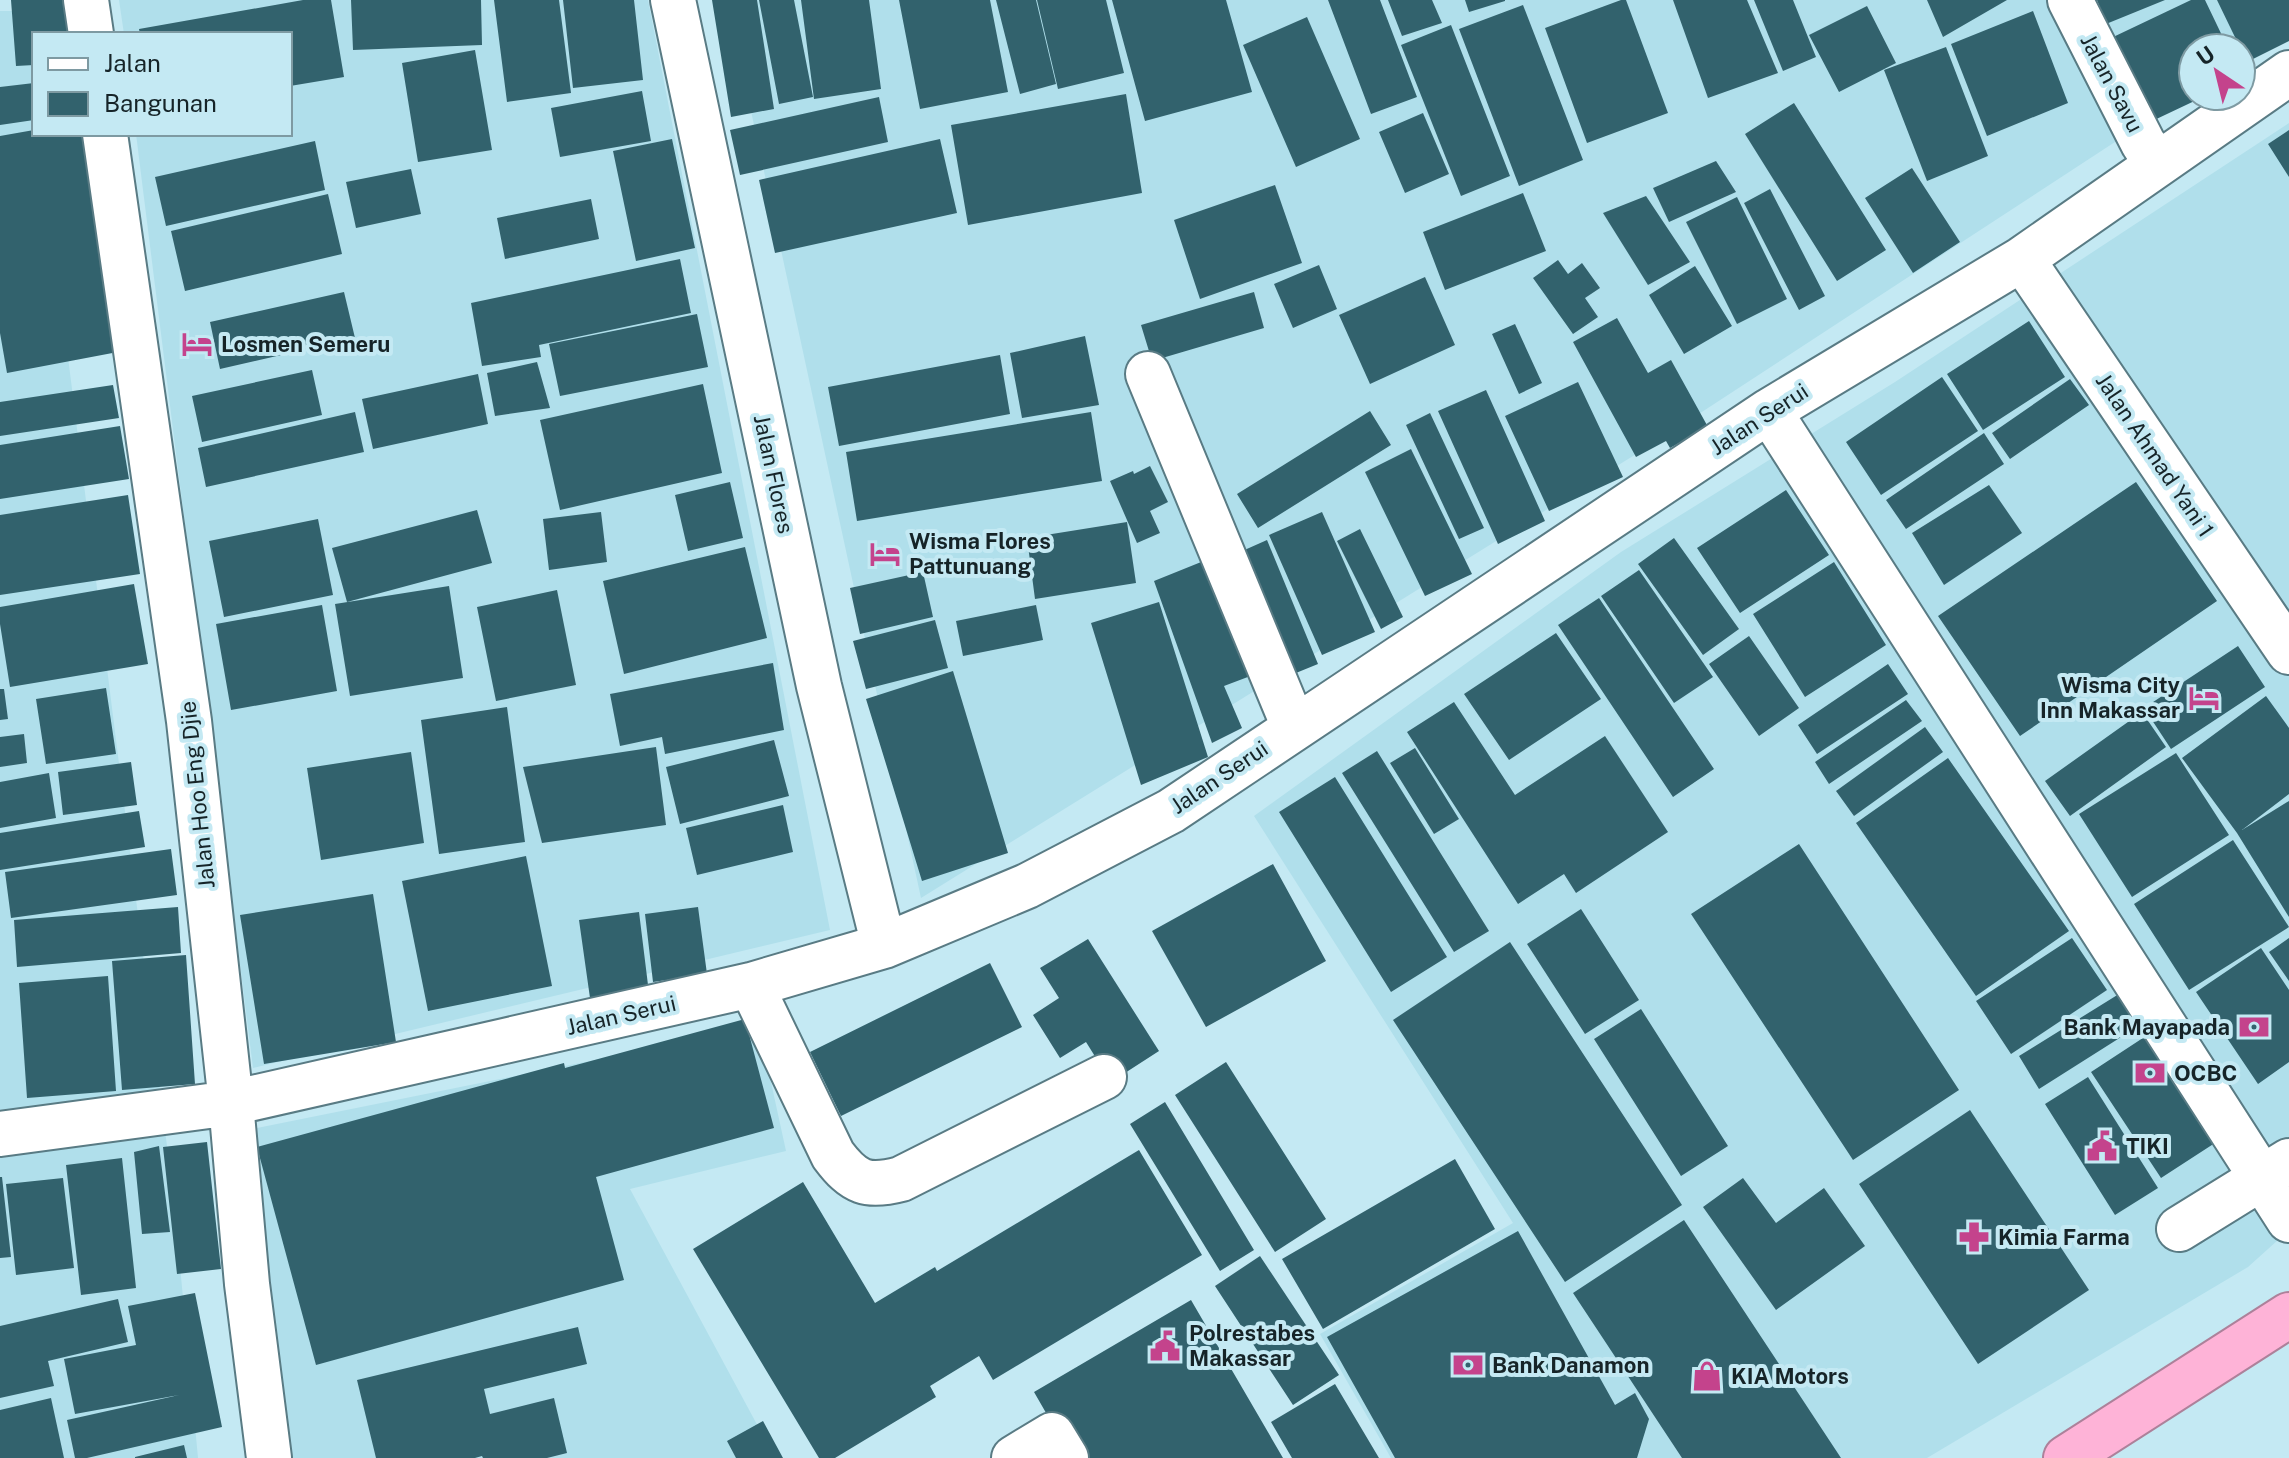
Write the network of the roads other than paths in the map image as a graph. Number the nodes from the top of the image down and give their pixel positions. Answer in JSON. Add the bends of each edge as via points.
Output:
{"nodes":[{"id":1,"x":86,"y":0,"type":"edge"},
{"id":2,"x":673,"y":0,"type":"edge"},
{"id":3,"x":2070,"y":0,"type":"edge"},
{"id":4,"x":91,"y":32,"type":"edge"},
{"id":5,"x":2289,"y":73,"type":"edge"},
{"id":6,"x":105,"y":136,"type":"edge"},
{"id":7,"x":2157,"y":164,"type":"junction"},
{"id":8,"x":2022,"y":259,"type":"junction"},
{"id":9,"x":1148,"y":374,"type":"dead end"},
{"id":10,"x":1769,"y":411,"type":"junction"},
{"id":11,"x":2289,"y":652,"type":"edge"},
{"id":12,"x":1294,"y":727,"type":"junction"},
{"id":13,"x":884,"y":946,"type":"junction"},
{"id":14,"x":751,"y":985,"type":"junction"},
{"id":15,"x":1104,"y":1077,"type":"dead end"},
{"id":16,"x":231,"y":1103,"type":"junction"},
{"id":17,"x":0,"y":1134,"type":"edge"},
{"id":18,"x":2276,"y":1169,"type":"edge"},
{"id":19,"x":2289,"y":1220,"type":"edge"},
{"id":20,"x":2179,"y":1229,"type":"dead end"},
{"id":21,"x":2289,"y":1315,"type":"edge"},
{"id":22,"x":269,"y":1458,"type":"edge"},
{"id":23,"x":1014,"y":1458,"type":"edge"},
{"id":24,"x":1066,"y":1458,"type":"edge"},
{"id":25,"x":2066,"y":1458,"type":"edge"}],
"edges":[{"from":1,"to":4,"type":"street"},
{"from":2,"to":13,"type":"street","name":"Jalan Flores","via":[[819,686]]},
{"from":3,"to":7,"type":"street","name":"Jalan Savu"},
{"from":5,"to":7,"type":"street","name":"Jalan Serui"},
{"from":6,"to":16,"type":"street","name":"Jalan Hoo Eng Djie","via":[[189,721]]},
{"from":7,"to":8,"type":"street","name":"Jalan Serui"},
{"from":8,"to":10,"type":"street","name":"Jalan Serui"},
{"from":8,"to":11,"type":"street","name":"Jalan Ahmad Yani 1"},
{"from":9,"to":12,"type":"street"},
{"from":10,"to":12,"type":"street","name":"Jalan Serui"},
{"from":10,"to":18,"type":"street"},
{"from":12,"to":13,"type":"street","name":"Jalan Serui","via":[[1171,811],[1027,886]]},
{"from":13,"to":14,"type":"street","name":"Jalan Serui"},
{"from":14,"to":15,"type":"street","via":[[833,1155],[861,1181],[879,1185],[901,1179]]},
{"from":14,"to":16,"type":"street","name":"Jalan Serui"},
{"from":16,"to":17,"type":"street","name":"Jalan Serui"},
{"from":16,"to":22,"type":"street","name":"Jalan Hoo Eng Djie"},
{"from":18,"to":19,"type":"street"},
{"from":18,"to":20,"type":"street"},
{"from":21,"to":25,"type":"highway"},
{"from":23,"to":24,"type":"street","via":[[1052,1435]]}]}
